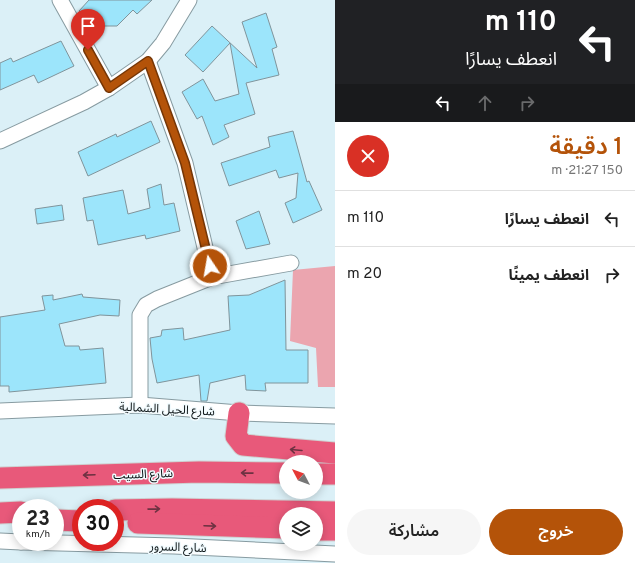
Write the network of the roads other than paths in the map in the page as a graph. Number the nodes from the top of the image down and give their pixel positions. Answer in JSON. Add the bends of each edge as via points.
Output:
{"nodes":[{"id":1,"x":60,"y":0,"type":"edge"},
{"id":2,"x":189,"y":0,"type":"edge"},
{"id":3,"x":148,"y":61,"type":"junction"},
{"id":4,"x":109,"y":88,"type":"junction"},
{"id":5,"x":0,"y":141,"type":"edge"},
{"id":6,"x":291,"y":263,"type":"dead end"},
{"id":7,"x":212,"y":277,"type":"junction"},
{"id":8,"x":140,"y":405,"type":"junction"},
{"id":9,"x":0,"y":411,"type":"edge"},
{"id":10,"x":239,"y":414,"type":"junction"},
{"id":11,"x":335,"y":416,"type":"edge"},
{"id":12,"x":335,"y":453,"type":"edge"},
{"id":13,"x":279,"y":473,"type":"edge"},
{"id":14,"x":323,"y":474,"type":"edge"},
{"id":15,"x":335,"y":474,"type":"edge"},
{"id":16,"x":0,"y":478,"type":"edge"},
{"id":17,"x":124,"y":510,"type":"edge"},
{"id":18,"x":335,"y":512,"type":"edge"},
{"id":19,"x":124,"y":522,"type":"edge"},
{"id":20,"x":279,"y":528,"type":"edge"},
{"id":21,"x":323,"y":530,"type":"edge"},
{"id":22,"x":335,"y":530,"type":"edge"},
{"id":23,"x":0,"y":541,"type":"edge"},
{"id":24,"x":12,"y":542,"type":"edge"},
{"id":25,"x":64,"y":543,"type":"edge"},
{"id":26,"x":335,"y":554,"type":"edge"}],
"edges":[{"from":1,"to":4,"type":"street"},
{"from":2,"to":3,"type":"street","via":[[164,43]]},
{"from":3,"to":4,"type":"street"},
{"from":3,"to":7,"type":"street","via":[[185,163]]},
{"from":4,"to":5,"type":"street"},
{"from":6,"to":7,"type":"street"},
{"from":7,"to":8,"type":"street","via":[[157,298],[146,305],[140,315]]},
{"from":8,"to":9,"type":"street","name":"شارع الحيل الشمالية"},
{"from":8,"to":10,"type":"street","name":"شارع الحيل الشمالية"},
{"from":10,"to":11,"type":"street","name":"شارع الحيل الشمالية"},
{"from":12,"to":10,"type":"highway","one_way":true,"via":[[243,445],[236,436]]},
{"from":13,"to":16,"type":"highway","name":"شارع السيب","one_way":true,"via":[[199,472]]},
{"from":14,"to":15,"type":"highway"},
{"from":17,"to":18,"type":"highway","one_way":true},
{"from":19,"to":20,"type":"highway","one_way":true},
{"from":21,"to":22,"type":"highway"},
{"from":23,"to":24,"type":"street","name":"شارع السرور"},
{"from":25,"to":26,"type":"street","name":"شارع السرور"}]}
